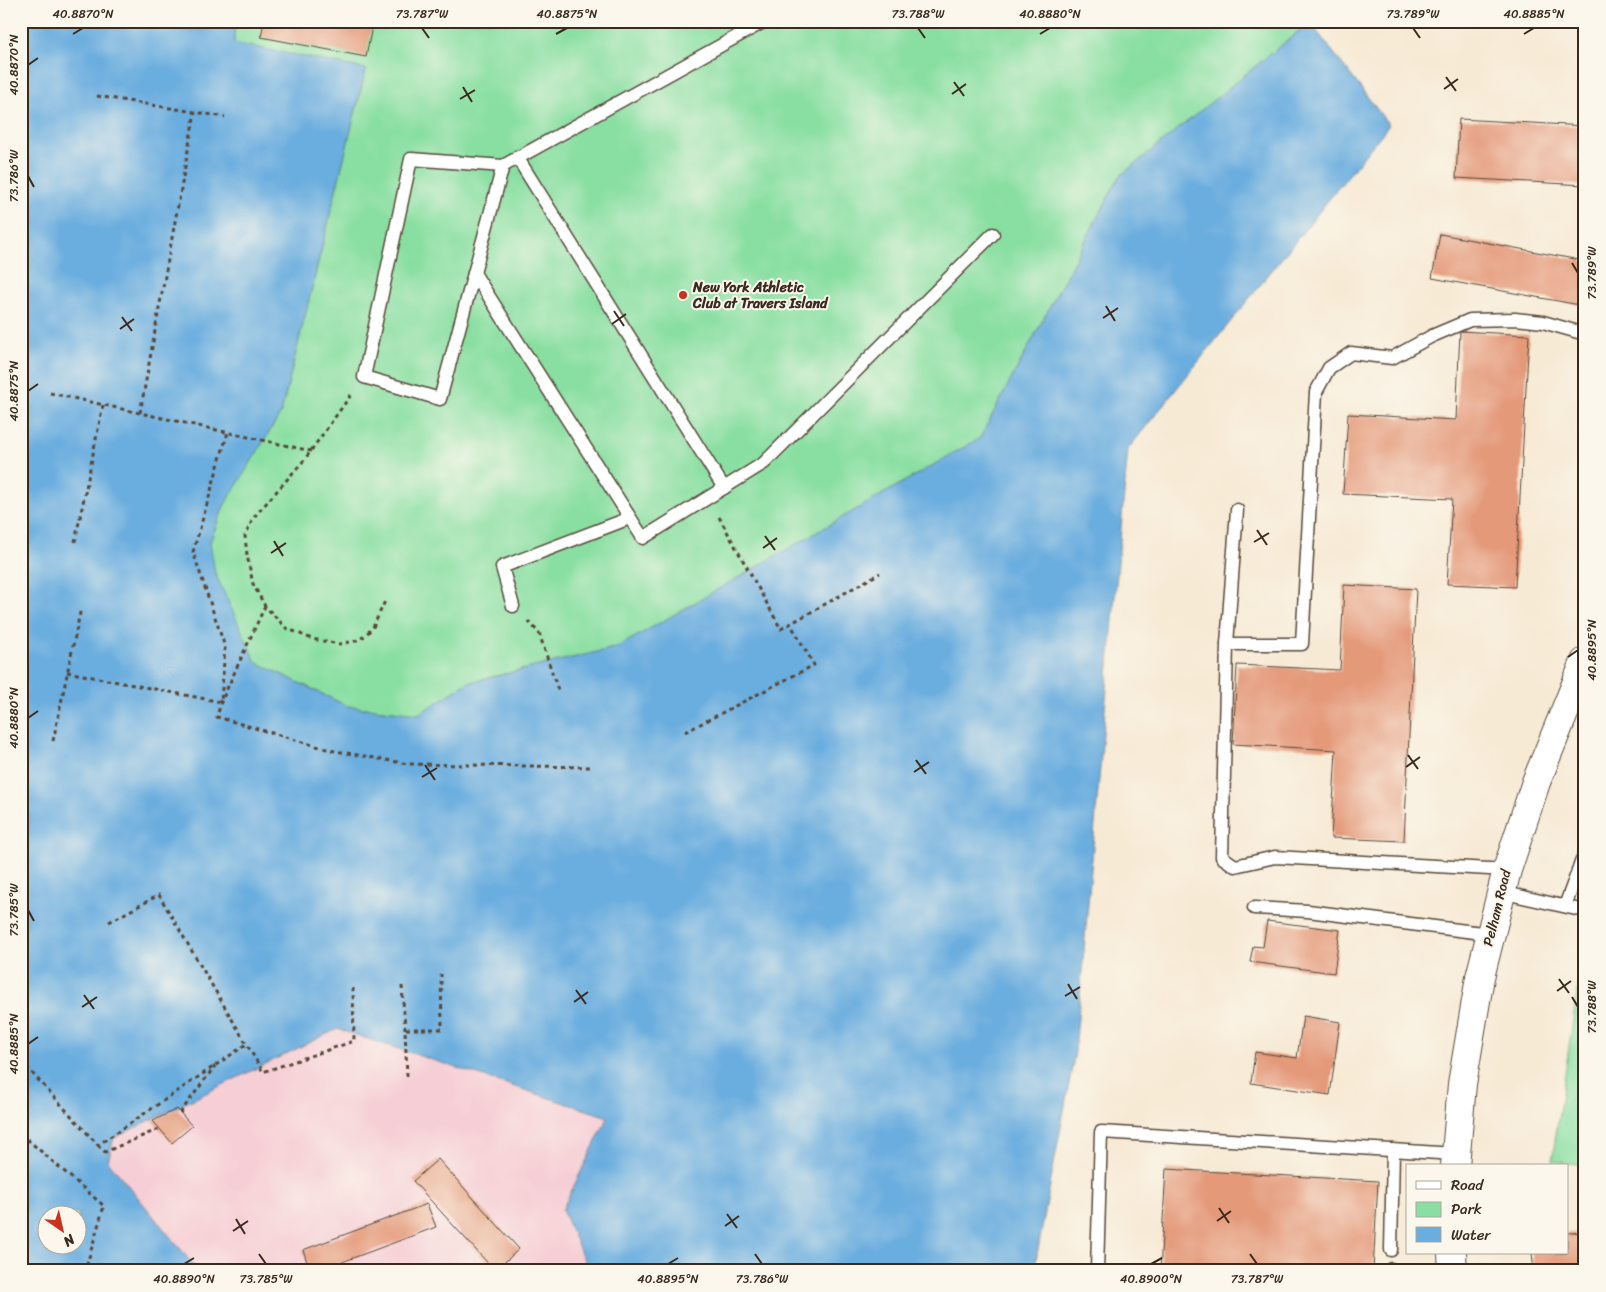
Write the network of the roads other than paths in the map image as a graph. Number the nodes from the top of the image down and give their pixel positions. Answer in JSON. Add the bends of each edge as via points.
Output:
{"nodes":[{"id":1,"x":765,"y":21,"type":"edge"},
{"id":2,"x":517,"y":157,"type":"junction"},
{"id":3,"x":503,"y":166,"type":"junction"},
{"id":4,"x":993,"y":234,"type":"dead end"},
{"id":5,"x":474,"y":274,"type":"junction"},
{"id":6,"x":1585,"y":334,"type":"edge"},
{"id":7,"x":724,"y":488,"type":"junction"},
{"id":8,"x":1237,"y":510,"type":"dead end"},
{"id":9,"x":630,"y":518,"type":"junction"},
{"id":10,"x":513,"y":606,"type":"dead end"},
{"id":11,"x":1227,"y":644,"type":"junction"},
{"id":12,"x":1585,"y":662,"type":"edge"},
{"id":13,"x":1585,"y":852,"type":"edge"},
{"id":14,"x":1504,"y":881,"type":"junction"},
{"id":15,"x":1565,"y":906,"type":"junction"},
{"id":16,"x":1254,"y":908,"type":"dead end"},
{"id":17,"x":1585,"y":911,"type":"edge"},
{"id":18,"x":1490,"y":934,"type":"junction"},
{"id":19,"x":1393,"y":1150,"type":"junction"},
{"id":20,"x":1455,"y":1160,"type":"edge"},
{"id":21,"x":1391,"y":1250,"type":"dead end"},
{"id":22,"x":1452,"y":1254,"type":"edge"},
{"id":23,"x":1097,"y":1271,"type":"edge"},
{"id":24,"x":1453,"y":1271,"type":"edge"}],
"edges":[{"from":1,"to":2,"type":"lane"},
{"from":2,"to":3,"type":"lane"},
{"from":2,"to":7,"type":"lane"},
{"from":3,"to":5,"type":"lane"},
{"from":3,"to":5,"type":"lane","via":[[411,158],[364,377],[440,398]]},
{"from":4,"to":7,"type":"lane","via":[[764,463]]},
{"from":5,"to":9,"type":"lane"},
{"from":6,"to":11,"type":"lane","via":[[1543,322],[1470,320],[1392,358],[1351,353],[1329,368],[1316,392],[1302,644]]},
{"from":7,"to":9,"type":"lane","via":[[643,538]]},
{"from":8,"to":11,"type":"lane"},
{"from":9,"to":10,"type":"lane","via":[[502,567]]},
{"from":11,"to":14,"type":"lane","via":[[1222,857],[1235,866],[1275,857]]},
{"from":12,"to":14,"type":"main road","name":"Pelham Road","via":[[1536,782]]},
{"from":13,"to":15,"type":"lane"},
{"from":14,"to":15,"type":"lane"},
{"from":14,"to":18,"type":"main road","name":"Pelham Road"},
{"from":15,"to":17,"type":"lane"},
{"from":16,"to":18,"type":"lane","via":[[1308,911]]},
{"from":18,"to":20,"type":"main road","name":"Pelham Road","via":[[1462,1084]]},
{"from":19,"to":20,"type":"lane"},
{"from":19,"to":21,"type":"lane"},
{"from":19,"to":23,"type":"lane","via":[[1101,1132]]},
{"from":22,"to":24,"type":"main road"}]}
